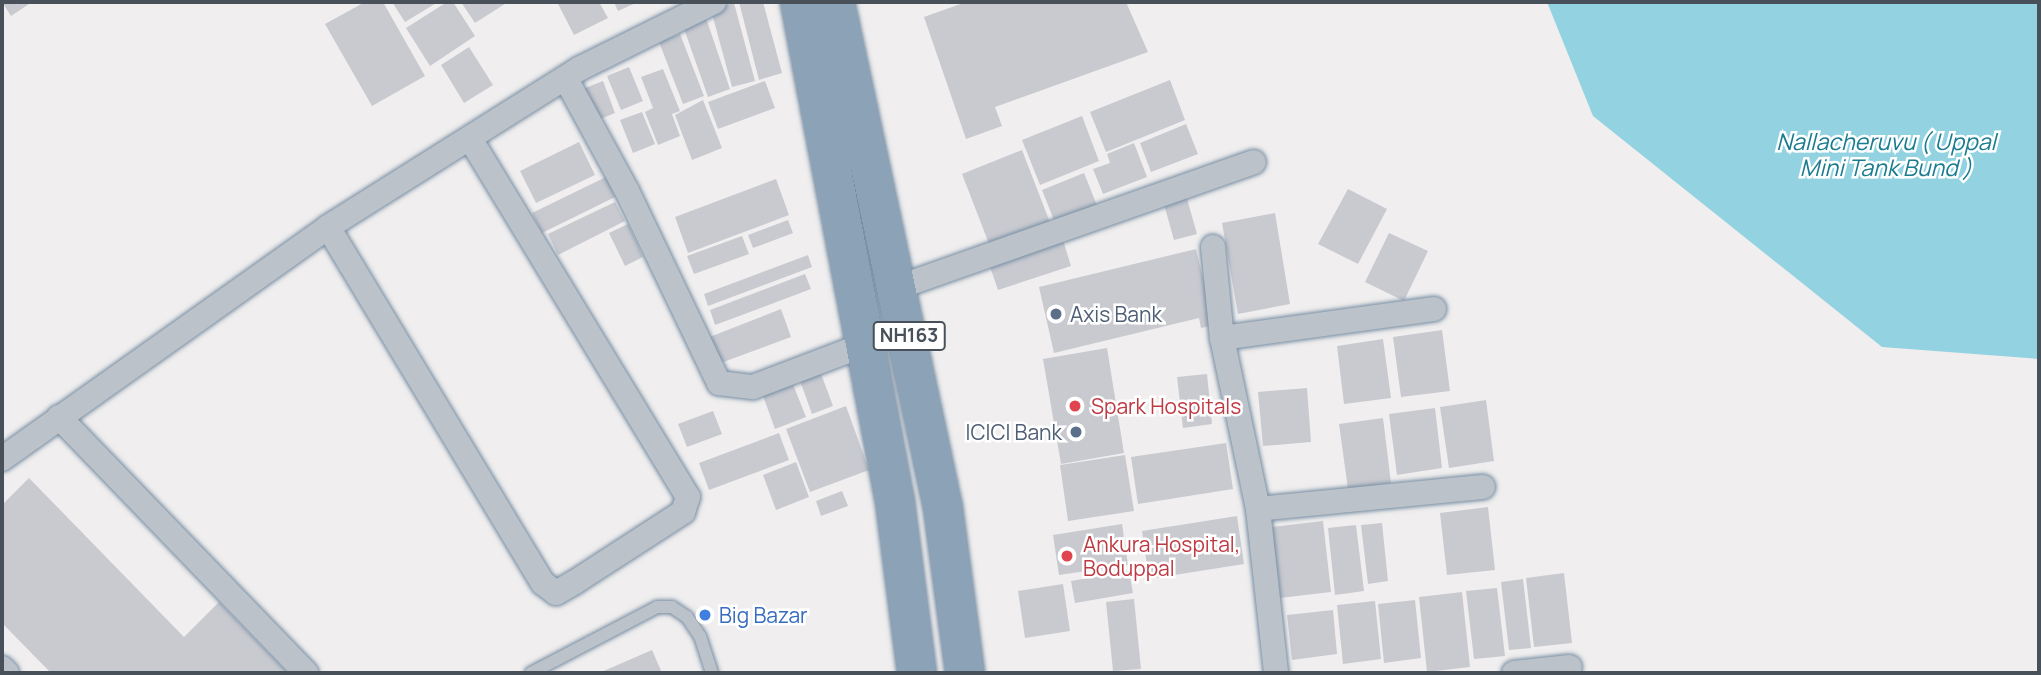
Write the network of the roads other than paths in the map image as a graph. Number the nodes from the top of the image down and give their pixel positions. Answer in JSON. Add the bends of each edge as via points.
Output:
{"nodes":[{"id":1,"x":713,"y":2,"type":"edge"},
{"id":2,"x":800,"y":2,"type":"edge"},
{"id":3,"x":835,"y":2,"type":"edge"},
{"id":4,"x":566,"y":79,"type":"junction"},
{"id":5,"x":470,"y":138,"type":"junction"},
{"id":6,"x":1254,"y":162,"type":"dead end"},
{"id":7,"x":328,"y":227,"type":"junction"},
{"id":8,"x":1213,"y":247,"type":"dead end"},
{"id":9,"x":899,"y":287,"type":"junction"},
{"id":10,"x":1434,"y":309,"type":"dead end"},
{"id":11,"x":1222,"y":338,"type":"junction"},
{"id":12,"x":868,"y":358,"type":"junction"},
{"id":13,"x":913,"y":359,"type":"junction"},
{"id":14,"x":59,"y":416,"type":"junction"},
{"id":15,"x":2,"y":459,"type":"edge"},
{"id":16,"x":1483,"y":486,"type":"dead end"},
{"id":17,"x":1258,"y":509,"type":"junction"},
{"id":18,"x":1570,"y":667,"type":"dead end"},
{"id":19,"x":2,"y":668,"type":"edge"},
{"id":20,"x":7,"y":673,"type":"edge"},
{"id":21,"x":306,"y":673,"type":"edge"},
{"id":22,"x":531,"y":673,"type":"edge"},
{"id":23,"x":712,"y":673,"type":"edge"},
{"id":24,"x":917,"y":673,"type":"edge"},
{"id":25,"x":965,"y":673,"type":"edge"},
{"id":26,"x":1276,"y":673,"type":"edge"},
{"id":27,"x":1514,"y":673,"type":"edge"}],
"edges":[{"from":1,"to":4,"type":"street"},
{"from":2,"to":12,"type":"highway","number":"NH163"},
{"from":3,"to":9,"type":"highway","number":"NH163"},
{"from":4,"to":5,"type":"street"},
{"from":4,"to":12,"type":"street","via":[[628,191],[719,383],[753,387]]},
{"from":5,"to":7,"type":"street"},
{"from":5,"to":7,"type":"street","via":[[688,497],[683,512],[575,582],[556,593],[543,583]]},
{"from":6,"to":9,"type":"street"},
{"from":7,"to":14,"type":"street"},
{"from":8,"to":11,"type":"street"},
{"from":9,"to":13,"type":"highway","number":"NH163"},
{"from":10,"to":11,"type":"street"},
{"from":11,"to":17,"type":"street"},
{"from":12,"to":13,"type":"highway"},
{"from":12,"to":24,"type":"highway","number":"NH163","via":[[895,502]]},
{"from":13,"to":25,"type":"highway","number":"NH163","via":[[943,508]]},
{"from":14,"to":15,"type":"street"},
{"from":14,"to":21,"type":"street"},
{"from":16,"to":17,"type":"street"},
{"from":17,"to":26,"type":"street"},
{"from":18,"to":27,"type":"street"},
{"from":19,"to":20,"type":"street"},
{"from":22,"to":23,"type":"lane","via":[[657,607],[672,607],[687,617],[700,636]]}]}
